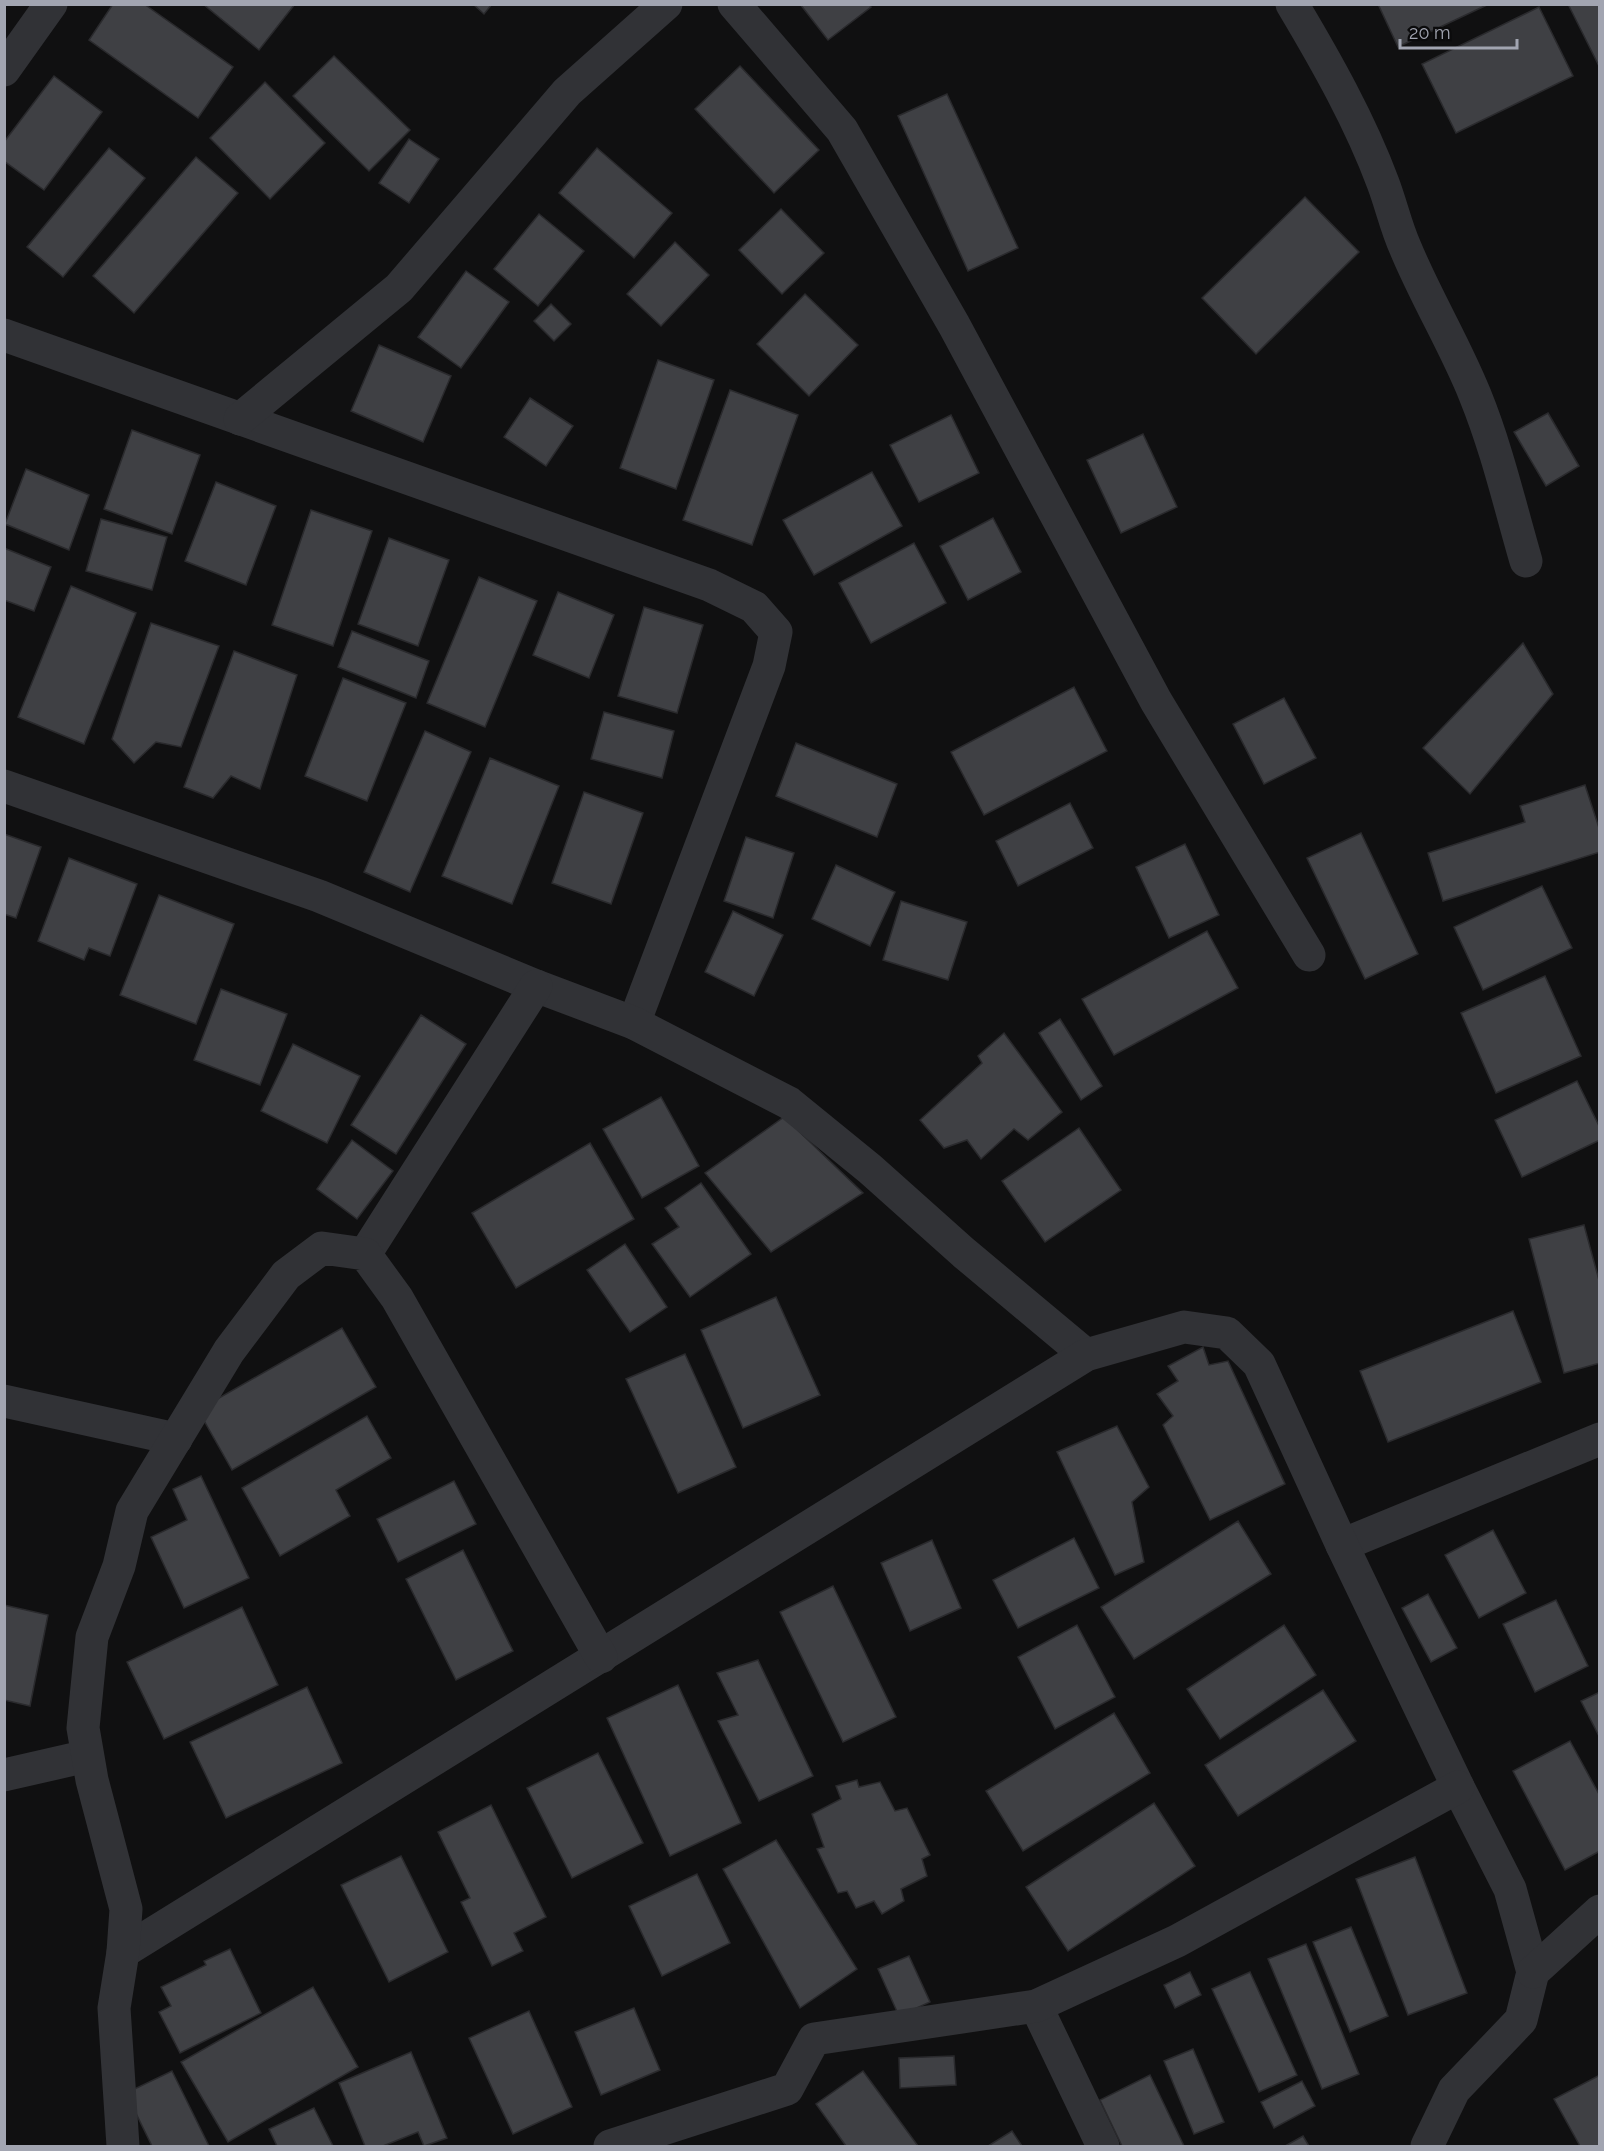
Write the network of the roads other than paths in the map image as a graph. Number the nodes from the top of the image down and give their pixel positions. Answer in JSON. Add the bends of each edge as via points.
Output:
{"nodes":[{"id":1,"x":51,"y":4,"type":"edge"},
{"id":2,"x":666,"y":4,"type":"edge"},
{"id":3,"x":734,"y":4,"type":"edge"},
{"id":4,"x":1292,"y":4,"type":"edge"},
{"id":5,"x":4,"y":70,"type":"edge"},
{"id":6,"x":4,"y":335,"type":"edge"},
{"id":7,"x":240,"y":419,"type":"junction"},
{"id":8,"x":1526,"y":561,"type":"dead end"},
{"id":9,"x":4,"y":786,"type":"edge"},
{"id":10,"x":1309,"y":955,"type":"dead end"},
{"id":11,"x":536,"y":986,"type":"junction"},
{"id":12,"x":634,"y":1023,"type":"junction"},
{"id":13,"x":365,"y":1254,"type":"junction"},
{"id":14,"x":1086,"y":1355,"type":"junction"},
{"id":15,"x":4,"y":1401,"type":"edge"},
{"id":16,"x":176,"y":1439,"type":"junction"},
{"id":17,"x":1599,"y":1439,"type":"edge"},
{"id":18,"x":1342,"y":1545,"type":"junction"},
{"id":19,"x":600,"y":1657,"type":"junction"},
{"id":20,"x":87,"y":1756,"type":"junction"},
{"id":21,"x":4,"y":1774,"type":"edge"},
{"id":22,"x":1458,"y":1787,"type":"junction"},
{"id":23,"x":1599,"y":1911,"type":"edge"},
{"id":24,"x":123,"y":1952,"type":"junction"},
{"id":25,"x":1533,"y":1972,"type":"junction"},
{"id":26,"x":1036,"y":2006,"type":"junction"},
{"id":27,"x":123,"y":2146,"type":"edge"},
{"id":28,"x":610,"y":2146,"type":"edge"},
{"id":29,"x":1103,"y":2146,"type":"edge"},
{"id":30,"x":1427,"y":2146,"type":"edge"}],
"edges":[{"from":1,"to":5,"type":"street"},
{"from":2,"to":7,"type":"street","via":[[567,92],[399,288]]},
{"from":3,"to":10,"type":"street","via":[[842,130],[954,325],[1156,701]]},
{"from":4,"to":8,"type":"street","via":[[1359,127],[1426,296],[1475,394]]},
{"from":6,"to":7,"type":"street"},
{"from":7,"to":12,"type":"street","via":[[709,585],[754,607],[776,632],[769,666]]},
{"from":9,"to":11,"type":"street","via":[[319,896]]},
{"from":11,"to":12,"type":"street"},
{"from":11,"to":13,"type":"street"},
{"from":12,"to":14,"type":"street","via":[[789,1103]]},
{"from":13,"to":16,"type":"street","via":[[322,1248],[286,1275],[229,1351]]},
{"from":13,"to":19,"type":"street","via":[[397,1298]]},
{"from":14,"to":18,"type":"street","via":[[1184,1327],[1227,1333],[1259,1364]]},
{"from":14,"to":19,"type":"street"},
{"from":15,"to":16,"type":"street"},
{"from":16,"to":20,"type":"street","via":[[132,1511],[119,1566],[92,1637],[82,1728]]},
{"from":17,"to":18,"type":"street"},
{"from":18,"to":22,"type":"street"},
{"from":19,"to":24,"type":"street"},
{"from":20,"to":21,"type":"street"},
{"from":20,"to":24,"type":"street","via":[[126,1909]]},
{"from":22,"to":25,"type":"street","via":[[1510,1889]]},
{"from":22,"to":26,"type":"street","via":[[1177,1941]]},
{"from":23,"to":25,"type":"street"},
{"from":24,"to":27,"type":"street","via":[[114,2008]]},
{"from":25,"to":30,"type":"street","via":[[1521,2020],[1454,2090]]},
{"from":26,"to":28,"type":"street","via":[[814,2039],[787,2089]]},
{"from":26,"to":29,"type":"street"}]}
